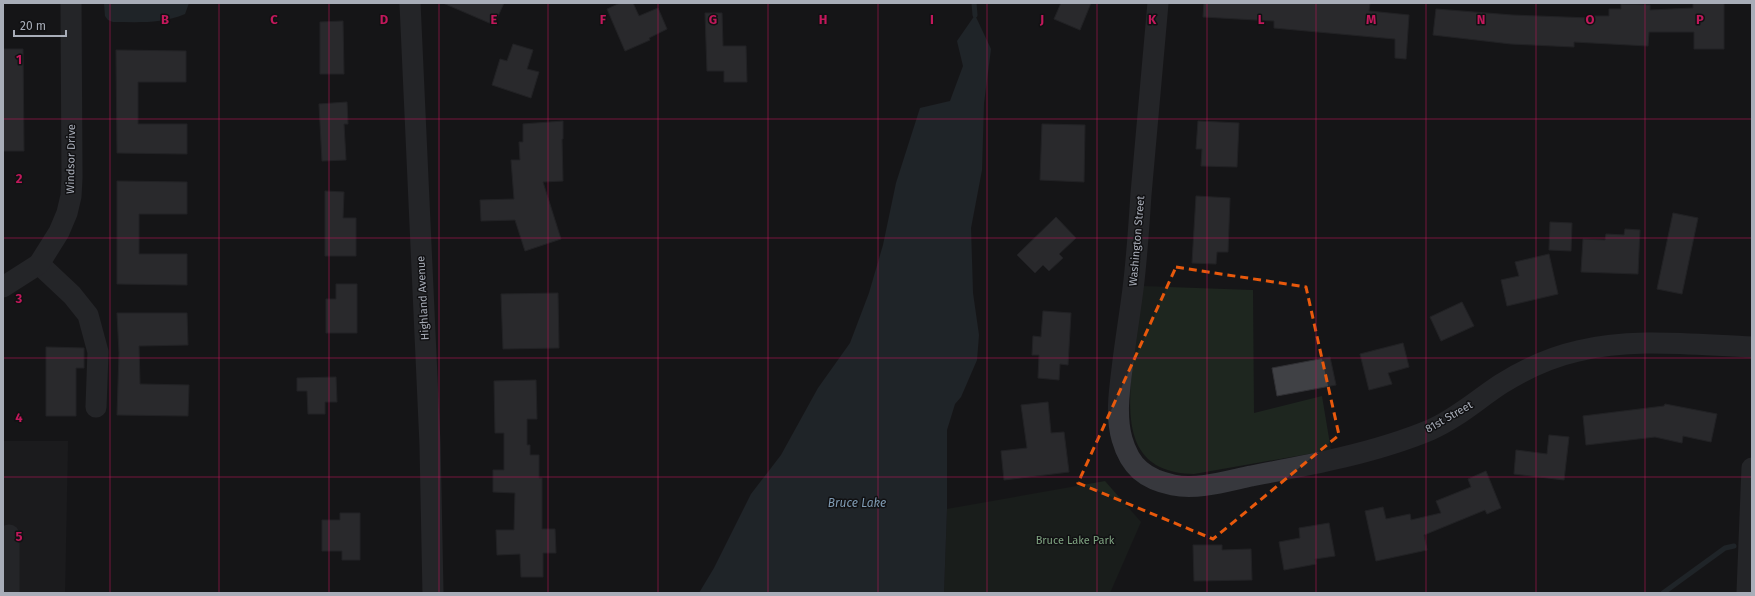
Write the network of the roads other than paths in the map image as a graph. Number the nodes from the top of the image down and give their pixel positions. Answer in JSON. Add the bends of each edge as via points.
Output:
{"nodes":[{"id":1,"x":71,"y":3,"type":"edge"},
{"id":2,"x":410,"y":3,"type":"edge"},
{"id":3,"x":1158,"y":3,"type":"edge"},
{"id":4,"x":39,"y":264,"type":"junction"},
{"id":5,"x":3,"y":287,"type":"edge"},
{"id":6,"x":1752,"y":347,"type":"edge"},
{"id":7,"x":96,"y":407,"type":"dead end"},
{"id":8,"x":1752,"y":468,"type":"edge"},
{"id":9,"x":1143,"y":472,"type":"joint"},
{"id":10,"x":9,"y":535,"type":"dead end"},
{"id":11,"x":9,"y":593,"type":"edge"},
{"id":12,"x":433,"y":593,"type":"edge"},
{"id":13,"x":1747,"y":593,"type":"edge"}],
"edges":[{"from":1,"to":4,"type":"street","name":"Windsor Drive","via":[[71,196],[59,232]]},
{"from":2,"to":12,"type":"street","name":"Highland Avenue","via":[[430,444]]},
{"from":3,"to":9,"type":"street","name":"Washington Street","via":[[1133,288],[1118,420],[1128,455],[1135,467]]},
{"from":4,"to":5,"type":"street","name":"Windsor Drive"},
{"from":4,"to":7,"type":"street","via":[[72,295],[88,315],[98,352]]},
{"from":6,"to":9,"type":"street","name":"81st Street","via":[[1634,343],[1579,350],[1521,373],[1433,429],[1403,440],[1298,467],[1203,484],[1176,485],[1159,481]]},
{"from":8,"to":13,"type":"street"},
{"from":10,"to":11,"type":"street"}]}
